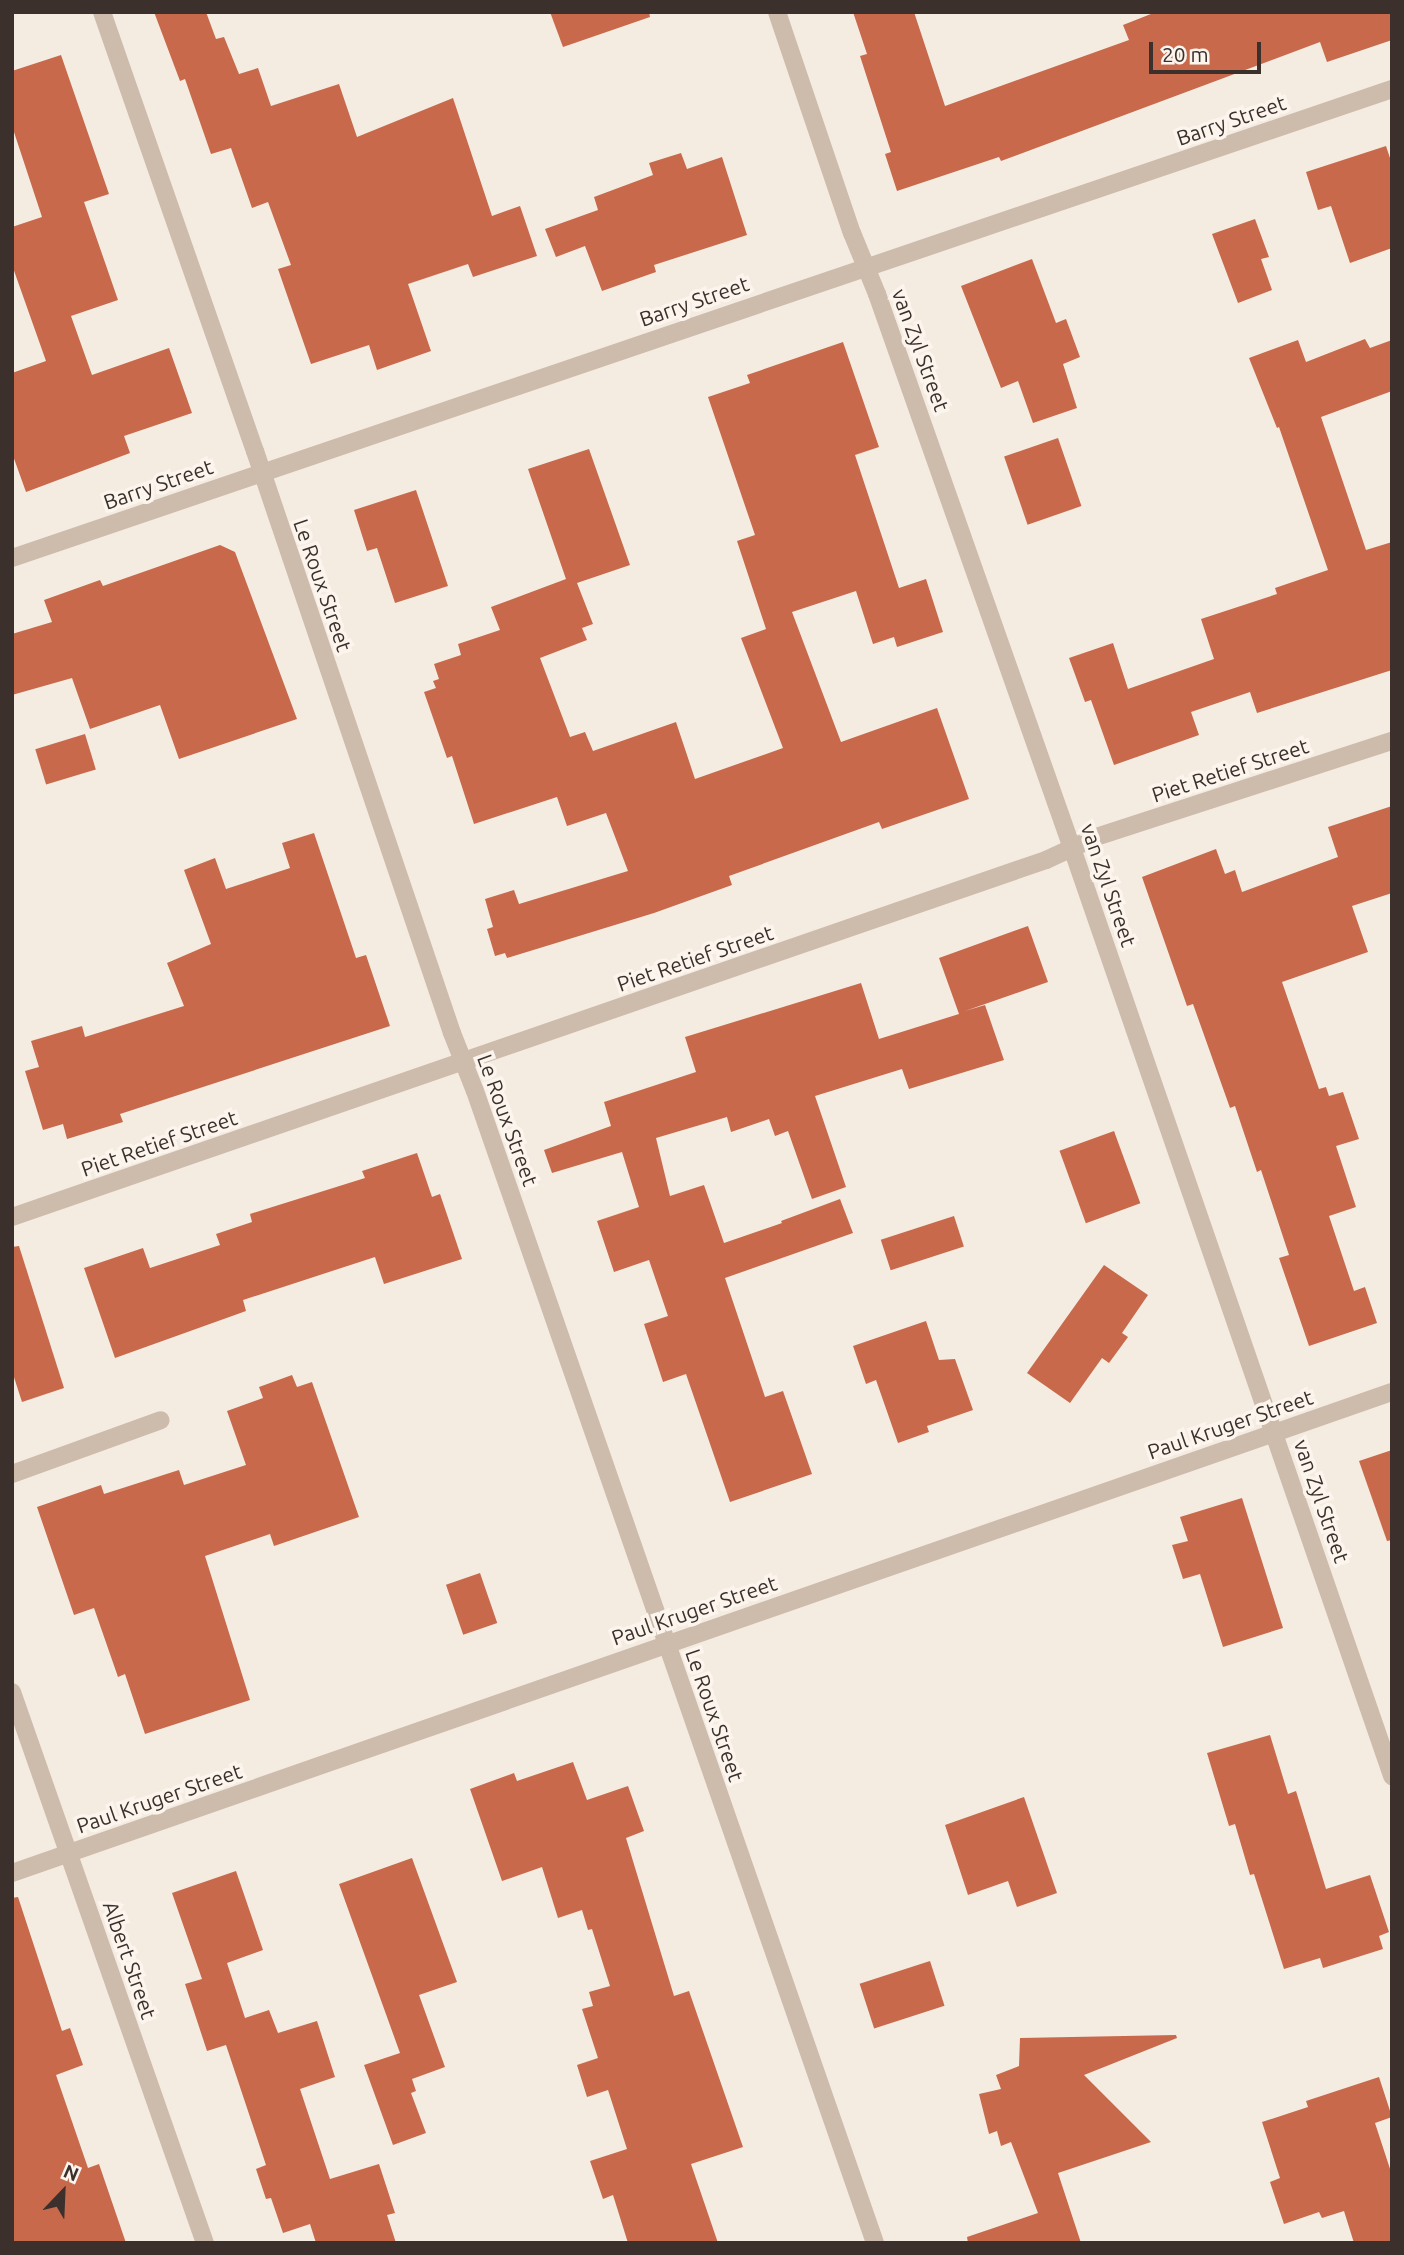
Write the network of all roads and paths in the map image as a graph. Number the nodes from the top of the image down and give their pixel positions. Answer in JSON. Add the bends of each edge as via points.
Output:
{"nodes":[{"id":1,"x":102,"y":12,"type":"edge"},
{"id":2,"x":777,"y":12,"type":"edge"},
{"id":3,"x":1392,"y":89,"type":"edge"},
{"id":4,"x":865,"y":267,"type":"junction"},
{"id":5,"x":262,"y":474,"type":"junction"},
{"id":6,"x":12,"y":558,"type":"edge"},
{"id":7,"x":1392,"y":741,"type":"edge"},
{"id":8,"x":1072,"y":848,"type":"junction"},
{"id":9,"x":463,"y":1062,"type":"junction"},
{"id":10,"x":12,"y":1217,"type":"edge"},
{"id":11,"x":1392,"y":1392,"type":"edge"},
{"id":12,"x":161,"y":1420,"type":"dead end"},
{"id":13,"x":1274,"y":1433,"type":"junction"},
{"id":14,"x":12,"y":1474,"type":"edge"},
{"id":15,"x":666,"y":1643,"type":"junction"},
{"id":16,"x":12,"y":1692,"type":"edge"},
{"id":17,"x":1392,"y":1776,"type":"edge"},
{"id":18,"x":69,"y":1853,"type":"junction"},
{"id":19,"x":12,"y":1873,"type":"edge"},
{"id":20,"x":205,"y":2243,"type":"edge"},
{"id":21,"x":875,"y":2243,"type":"edge"}],
"edges":[{"from":1,"to":5,"type":"street","name":"Le Roux Street"},
{"from":2,"to":4,"type":"street","name":"van Zyl Street"},
{"from":3,"to":4,"type":"street","name":"Barry Street"},
{"from":4,"to":5,"type":"street","name":"Barry Street"},
{"from":4,"to":8,"type":"street","name":"van Zyl Street"},
{"from":5,"to":6,"type":"street","name":"Barry Street"},
{"from":5,"to":9,"type":"street","name":"Le Roux Street"},
{"from":7,"to":8,"type":"street","name":"Piet Retief Street"},
{"from":8,"to":9,"type":"street","name":"Piet Retief Street"},
{"from":8,"to":13,"type":"street","name":"van Zyl Street"},
{"from":9,"to":10,"type":"street","name":"Piet Retief Street"},
{"from":9,"to":15,"type":"street","name":"Le Roux Street"},
{"from":11,"to":13,"type":"street","name":"Paul Kruger Street"},
{"from":12,"to":14,"type":"street"},
{"from":13,"to":15,"type":"street","name":"Paul Kruger Street"},
{"from":13,"to":17,"type":"street","name":"van Zyl Street"},
{"from":15,"to":18,"type":"street","name":"Paul Kruger Street"},
{"from":15,"to":21,"type":"street","name":"Le Roux Street"},
{"from":16,"to":18,"type":"street","name":"Albert Street"},
{"from":18,"to":19,"type":"street","name":"Paul Kruger Street"},
{"from":18,"to":20,"type":"street","name":"Albert Street"}]}
